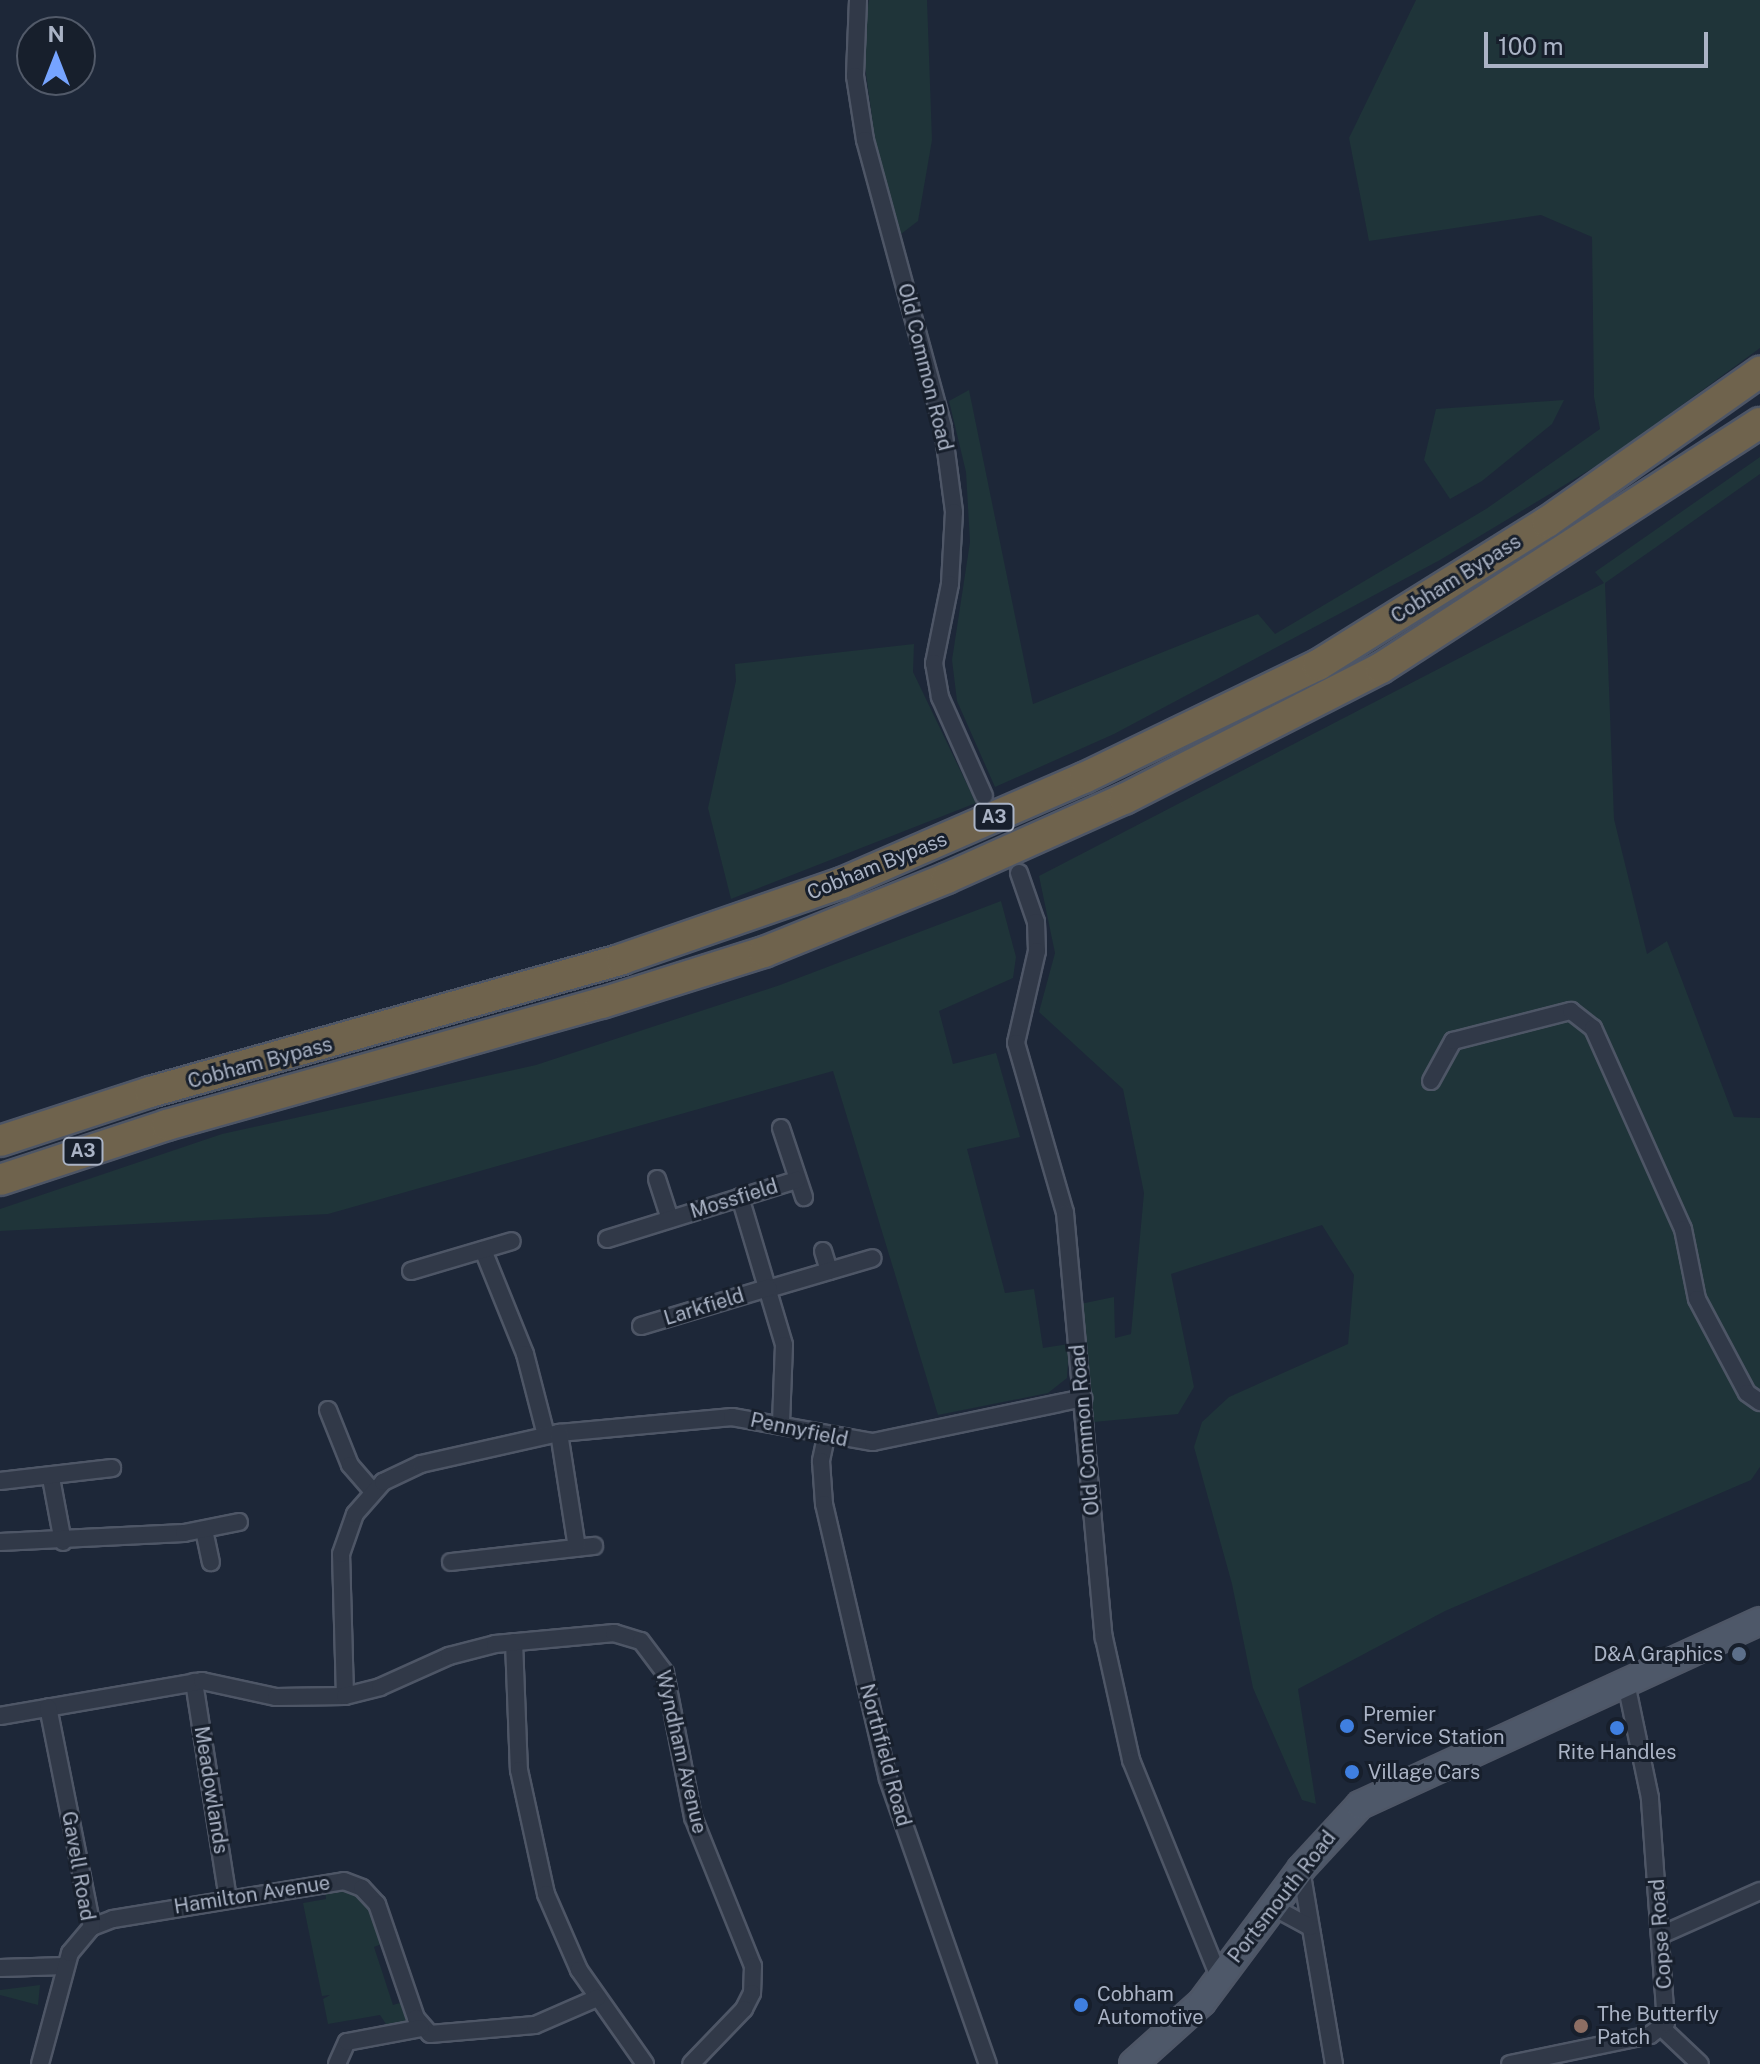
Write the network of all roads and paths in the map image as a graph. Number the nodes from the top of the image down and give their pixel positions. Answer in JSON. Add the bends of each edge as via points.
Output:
{"nodes":[{"id":1,"x":858,"y":0,"type":"edge"},
{"id":2,"x":1760,"y":372,"type":"edge"},
{"id":3,"x":1760,"y":423,"type":"edge"},
{"id":4,"x":984,"y":796,"type":"tunnel mouth"},
{"id":5,"x":1019,"y":873,"type":"tunnel mouth"},
{"id":6,"x":1431,"y":1081,"type":"dead end"},
{"id":7,"x":781,"y":1128,"type":"dead end"},
{"id":8,"x":0,"y":1141,"type":"edge"},
{"id":9,"x":657,"y":1179,"type":"dead end"},
{"id":10,"x":0,"y":1180,"type":"edge"},
{"id":11,"x":797,"y":1180,"type":"junction"},
{"id":12,"x":740,"y":1197,"type":"junction"},
{"id":13,"x":804,"y":1197,"type":"dead end"},
{"id":14,"x":670,"y":1219,"type":"junction"},
{"id":15,"x":607,"y":1239,"type":"dead end"},
{"id":16,"x":512,"y":1241,"type":"dead end"},
{"id":17,"x":483,"y":1250,"type":"junction"},
{"id":18,"x":823,"y":1251,"type":"dead end"},
{"id":19,"x":873,"y":1258,"type":"dead end"},
{"id":20,"x":411,"y":1271,"type":"dead end"},
{"id":21,"x":829,"y":1271,"type":"junction"},
{"id":22,"x":768,"y":1288,"type":"junction"},
{"id":23,"x":641,"y":1326,"type":"dead end"},
{"id":24,"x":1083,"y":1398,"type":"junction"},
{"id":25,"x":1760,"y":1402,"type":"edge"},
{"id":26,"x":328,"y":1410,"type":"dead end"},
{"id":27,"x":781,"y":1422,"type":"junction"},
{"id":28,"x":553,"y":1434,"type":"junction"},
{"id":29,"x":826,"y":1437,"type":"junction"},
{"id":30,"x":112,"y":1468,"type":"dead end"},
{"id":31,"x":51,"y":1478,"type":"junction"},
{"id":32,"x":0,"y":1481,"type":"edge"},
{"id":33,"x":373,"y":1491,"type":"junction"},
{"id":34,"x":239,"y":1522,"type":"dead end"},
{"id":35,"x":204,"y":1530,"type":"junction"},
{"id":36,"x":0,"y":1542,"type":"edge"},
{"id":37,"x":63,"y":1542,"type":"junction"},
{"id":38,"x":211,"y":1562,"type":"dead end"},
{"id":39,"x":451,"y":1562,"type":"dead end"},
{"id":40,"x":1760,"y":1621,"type":"edge"},
{"id":41,"x":514,"y":1642,"type":"junction"},
{"id":42,"x":194,"y":1682,"type":"junction"},
{"id":43,"x":1626,"y":1683,"type":"junction"},
{"id":44,"x":345,"y":1696,"type":"junction"},
{"id":45,"x":48,"y":1707,"type":"junction"},
{"id":46,"x":0,"y":1716,"type":"edge"},
{"id":47,"x":1301,"y":1869,"type":"junction"},
{"id":48,"x":1760,"y":1891,"type":"edge"},
{"id":49,"x":228,"y":1898,"type":"junction"},
{"id":50,"x":1273,"y":1907,"type":"junction"},
{"id":51,"x":92,"y":1927,"type":"junction"},
{"id":52,"x":1310,"y":1927,"type":"junction"},
{"id":53,"x":1661,"y":1935,"type":"junction"},
{"id":54,"x":65,"y":1966,"type":"junction"},
{"id":55,"x":0,"y":1968,"type":"edge"},
{"id":56,"x":1220,"y":1979,"type":"junction"},
{"id":57,"x":597,"y":1998,"type":"junction"},
{"id":58,"x":421,"y":2028,"type":"junction"},
{"id":59,"x":1662,"y":2028,"type":"junction"},
{"id":60,"x":40,"y":2064,"type":"edge"},
{"id":61,"x":337,"y":2064,"type":"edge"},
{"id":62,"x":645,"y":2064,"type":"edge"},
{"id":63,"x":691,"y":2064,"type":"edge"},
{"id":64,"x":988,"y":2064,"type":"edge"},
{"id":65,"x":1133,"y":2064,"type":"edge"},
{"id":66,"x":1334,"y":2064,"type":"edge"},
{"id":67,"x":1510,"y":2064,"type":"edge"},
{"id":68,"x":1700,"y":2064,"type":"edge"}],
"edges":[{"from":1,"to":4,"type":"street","name":"Old Common Road","via":[[855,76],[865,140],[945,442],[954,512],[950,584],[934,663],[940,697]]},
{"from":2,"to":8,"type":"highway","name":"Cobham Bypass","number":"A3","via":[[1547,522],[1318,665],[1084,778],[842,883],[622,959],[150,1092]]},
{"from":3,"to":10,"type":"highway","name":"Cobham Bypass","number":"A3","via":[[1381,668],[1124,799],[947,878],[764,952],[167,1125]]},
{"from":5,"to":24,"type":"street","name":"Old Common Road","via":[[1036,922],[1037,951],[1016,1043],[1065,1213]]},
{"from":6,"to":25,"type":"street","via":[[1453,1041],[1571,1011],[1593,1028],[1683,1229],[1697,1299],[1747,1393]]},
{"from":7,"to":11,"type":"street","name":"Mossfield"},
{"from":9,"to":14,"type":"street","name":"Mossfield"},
{"from":11,"to":12,"type":"street","name":"Mossfield"},
{"from":11,"to":13,"type":"street","name":"Mossfield"},
{"from":12,"to":14,"type":"street","name":"Mossfield"},
{"from":12,"to":22,"type":"street","name":"Larkfield"},
{"from":14,"to":15,"type":"street","name":"Mossfield"},
{"from":16,"to":17,"type":"street"},
{"from":17,"to":20,"type":"street"},
{"from":17,"to":28,"type":"street"},
{"from":18,"to":21,"type":"street"},
{"from":19,"to":21,"type":"street","name":"Larkfield"},
{"from":21,"to":22,"type":"street","name":"Larkfield"},
{"from":22,"to":23,"type":"street","name":"Larkfield"},
{"from":22,"to":27,"type":"street","name":"Larkfield","via":[[786,1361]]},
{"from":24,"to":29,"type":"street","name":"Pennyfield","via":[[890,1441]]},
{"from":24,"to":56,"type":"street","name":"Old Common Road","via":[[1099,1604],[1116,1703],[1150,1816]]},
{"from":26,"to":33,"type":"street","via":[[350,1465]]},
{"from":27,"to":28,"type":"street","name":"Pennyfield","via":[[707,1417]]},
{"from":27,"to":29,"type":"street","name":"Pennyfield"},
{"from":28,"to":33,"type":"street","name":"Pennyfield","via":[[408,1469]]},
{"from":28,"to":39,"type":"street","via":[[585,1547]]},
{"from":29,"to":64,"type":"street","name":"Northfield Road","via":[[824,1504],[888,1779]]},
{"from":30,"to":31,"type":"street"},
{"from":31,"to":32,"type":"street"},
{"from":31,"to":37,"type":"street"},
{"from":33,"to":44,"type":"street","via":[[355,1514],[341,1554]]},
{"from":34,"to":35,"type":"street"},
{"from":35,"to":37,"type":"street"},
{"from":35,"to":38,"type":"street"},
{"from":36,"to":37,"type":"street"},
{"from":40,"to":43,"type":"main road","name":"Portsmouth Road"},
{"from":41,"to":44,"type":"street","name":"Wyndham Avenue","via":[[449,1656],[380,1687]]},
{"from":41,"to":57,"type":"street","via":[[519,1770],[532,1844],[555,1923]]},
{"from":41,"to":63,"type":"street","name":"Wyndham Avenue","via":[[623,1634],[647,1645],[662,1664],[693,1817],[754,1975],[744,2009]]},
{"from":42,"to":44,"type":"street","name":"Wyndham Avenue","via":[[276,1697]]},
{"from":42,"to":45,"type":"street","name":"Wyndham Avenue"},
{"from":42,"to":49,"type":"street","name":"Meadowlands"},
{"from":43,"to":47,"type":"main road","name":"Portsmouth Road","via":[[1373,1798],[1343,1820]]},
{"from":43,"to":53,"type":"street","name":"Copse Road","via":[[1650,1798]]},
{"from":45,"to":46,"type":"street","name":"Wyndham Avenue"},
{"from":45,"to":51,"type":"street","name":"Gavell Road"},
{"from":47,"to":50,"type":"main road","name":"Portsmouth Road"},
{"from":47,"to":52,"type":"street"},
{"from":48,"to":53,"type":"street"},
{"from":49,"to":51,"type":"street","name":"Hamilton Avenue"},
{"from":49,"to":58,"type":"street","name":"Hamilton Avenue","via":[[335,1880],[362,1888],[380,1911]]},
{"from":50,"to":52,"type":"street"},
{"from":50,"to":56,"type":"main road","name":"Portsmouth Road"},
{"from":51,"to":54,"type":"street","name":"Gavell Road"},
{"from":52,"to":66,"type":"street"},
{"from":53,"to":59,"type":"street","name":"Copse Road","via":[[1667,2016]]},
{"from":54,"to":55,"type":"street"},
{"from":54,"to":60,"type":"street","name":"Gavell Road"},
{"from":56,"to":65,"type":"main road","name":"Portsmouth Road","via":[[1183,2024]]},
{"from":57,"to":58,"type":"street","via":[[523,2027],[442,2036]]},
{"from":57,"to":62,"type":"street"},
{"from":58,"to":61,"type":"street","via":[[347,2042]]},
{"from":59,"to":67,"type":"street"},
{"from":59,"to":68,"type":"street"}]}
